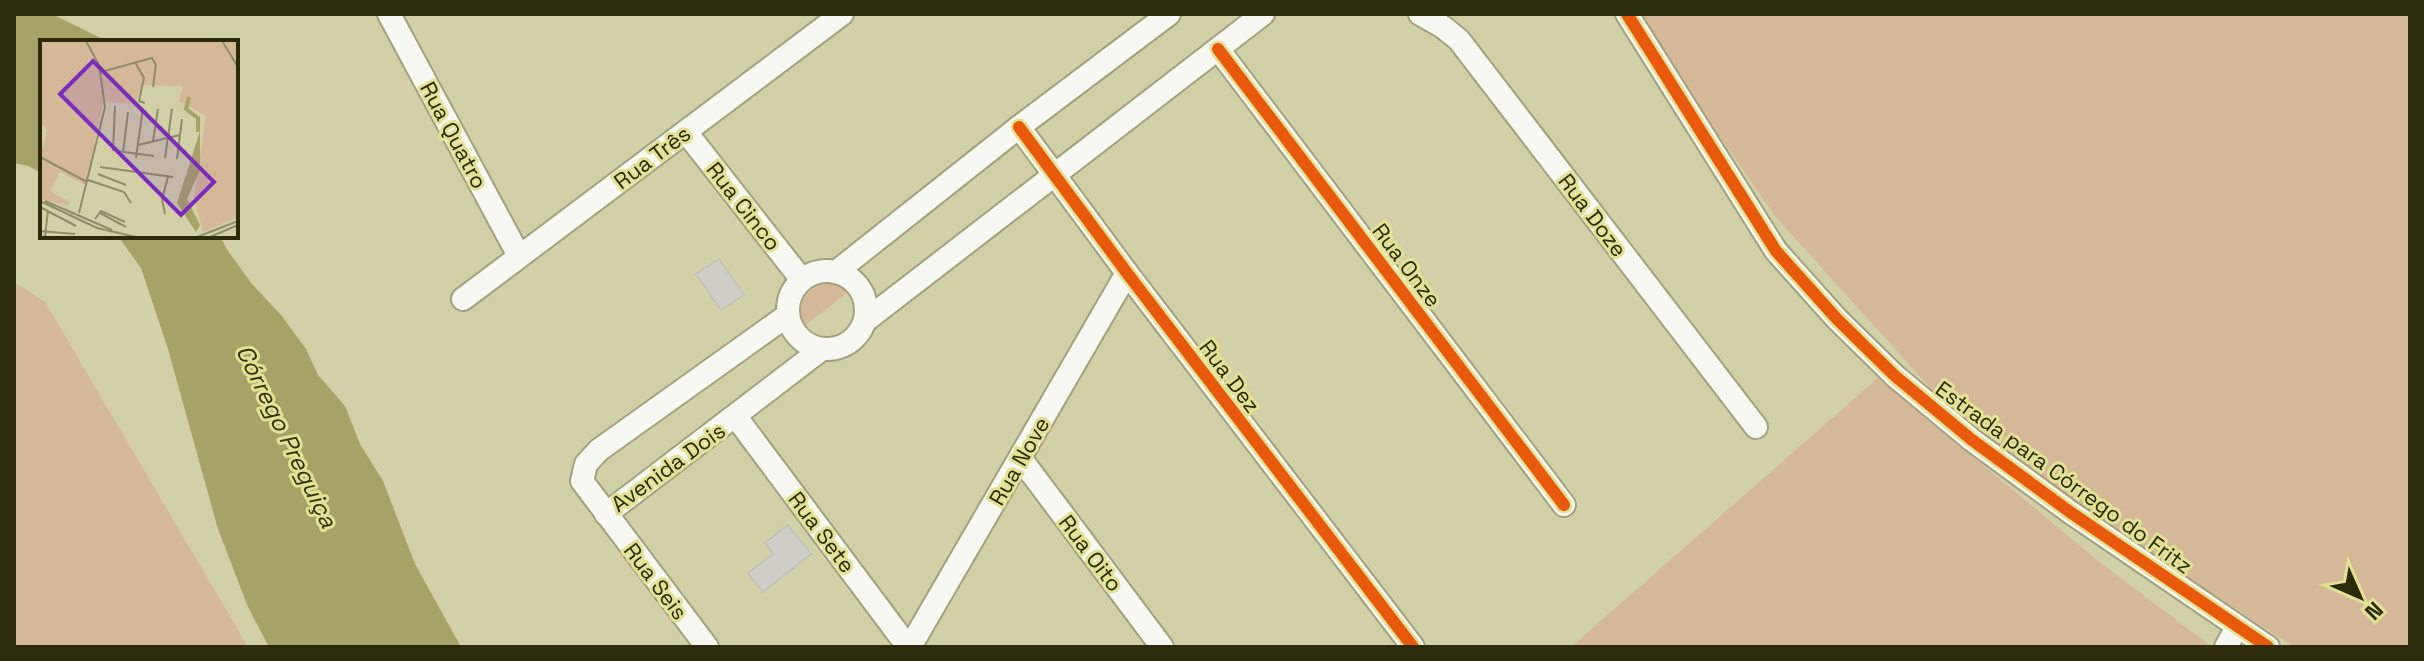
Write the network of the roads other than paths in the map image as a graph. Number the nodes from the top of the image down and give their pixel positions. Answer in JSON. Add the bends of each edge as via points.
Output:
{"nodes":[{"id":1,"x":389,"y":14,"type":"edge"},
{"id":2,"x":842,"y":14,"type":"edge"},
{"id":3,"x":1169,"y":14,"type":"edge"},
{"id":4,"x":1263,"y":14,"type":"edge"},
{"id":5,"x":1420,"y":14,"type":"edge"},
{"id":6,"x":1627,"y":14,"type":"edge"},
{"id":7,"x":1218,"y":49,"type":"junction"},
{"id":8,"x":1019,"y":127,"type":"junction"},
{"id":9,"x":686,"y":132,"type":"junction"},
{"id":10,"x":1053,"y":175,"type":"junction"},
{"id":11,"x":519,"y":256,"type":"junction"},
{"id":12,"x":836,"y":272,"type":"junction"},
{"id":13,"x":1127,"y":273,"type":"junction"},
{"id":14,"x":802,"y":280,"type":"junction"},
{"id":15,"x":463,"y":299,"type":"dead end"},
{"id":16,"x":788,"y":315,"type":"junction"},
{"id":17,"x":865,"y":321,"type":"junction"},
{"id":18,"x":822,"y":349,"type":"junction"},
{"id":19,"x":736,"y":417,"type":"junction"},
{"id":20,"x":1756,"y":427,"type":"dead end"},
{"id":21,"x":1021,"y":459,"type":"junction"},
{"id":22,"x":1564,"y":505,"type":"dead end"},
{"id":23,"x":606,"y":514,"type":"junction"},
{"id":24,"x":2237,"y":627,"type":"junction"},
{"id":25,"x":707,"y":647,"type":"edge"},
{"id":26,"x":909,"y":647,"type":"edge"},
{"id":27,"x":1162,"y":647,"type":"edge"},
{"id":28,"x":1413,"y":647,"type":"edge"},
{"id":29,"x":2226,"y":647,"type":"edge"},
{"id":30,"x":2268,"y":647,"type":"edge"}],
"edges":[{"from":1,"to":11,"type":"street","name":"Rua Quatro"},
{"from":2,"to":9,"type":"street","name":"Rua Três"},
{"from":3,"to":8,"type":"street"},
{"from":4,"to":7,"type":"street","name":"Avenida Dois"},
{"from":5,"to":20,"type":"street","name":"Rua Doze","via":[[1459,40]]},
{"from":6,"to":24,"type":"street","name":"Estrada para Córrego do Fritz","via":[[1776,251],[1837,319],[1972,440]]},
{"from":7,"to":10,"type":"street","name":"Avenida Dois"},
{"from":7,"to":22,"type":"street","name":"Rua Onze"},
{"from":8,"to":10,"type":"street","name":"Rua Dez"},
{"from":8,"to":12,"type":"street"},
{"from":9,"to":11,"type":"street","name":"Rua Três"},
{"from":9,"to":14,"type":"street","name":"Rua Cinco"},
{"from":10,"to":13,"type":"street","name":"Rua Dez"},
{"from":10,"to":17,"type":"street","name":"Avenida Dois"},
{"from":11,"to":15,"type":"street","name":"Rua Três"},
{"from":12,"to":14,"type":"street","via":[[818,272]]},
{"from":12,"to":17,"type":"street","via":[[860,289]]},
{"from":13,"to":21,"type":"street","name":"Rua Nove"},
{"from":13,"to":28,"type":"street","name":"Rua Dez"},
{"from":14,"to":16,"type":"street","via":[[791,296]]},
{"from":16,"to":18,"type":"street","via":[[802,341]]},
{"from":16,"to":23,"type":"street","name":"Avenida Dois","via":[[586,464],[582,481]]},
{"from":17,"to":18,"type":"street","name":"Avenida Dois","via":[[853,340]]},
{"from":18,"to":19,"type":"street","name":"Avenida Dois"},
{"from":19,"to":23,"type":"street","name":"Avenida Dois"},
{"from":19,"to":26,"type":"street","name":"Rua Sete"},
{"from":21,"to":26,"type":"street","name":"Rua Nove"},
{"from":21,"to":27,"type":"street","name":"Rua Oito"},
{"from":23,"to":25,"type":"street","name":"Rua Seis"},
{"from":24,"to":29,"type":"street"},
{"from":24,"to":30,"type":"street","name":"Estrada para Córrego do Fritz"}]}
